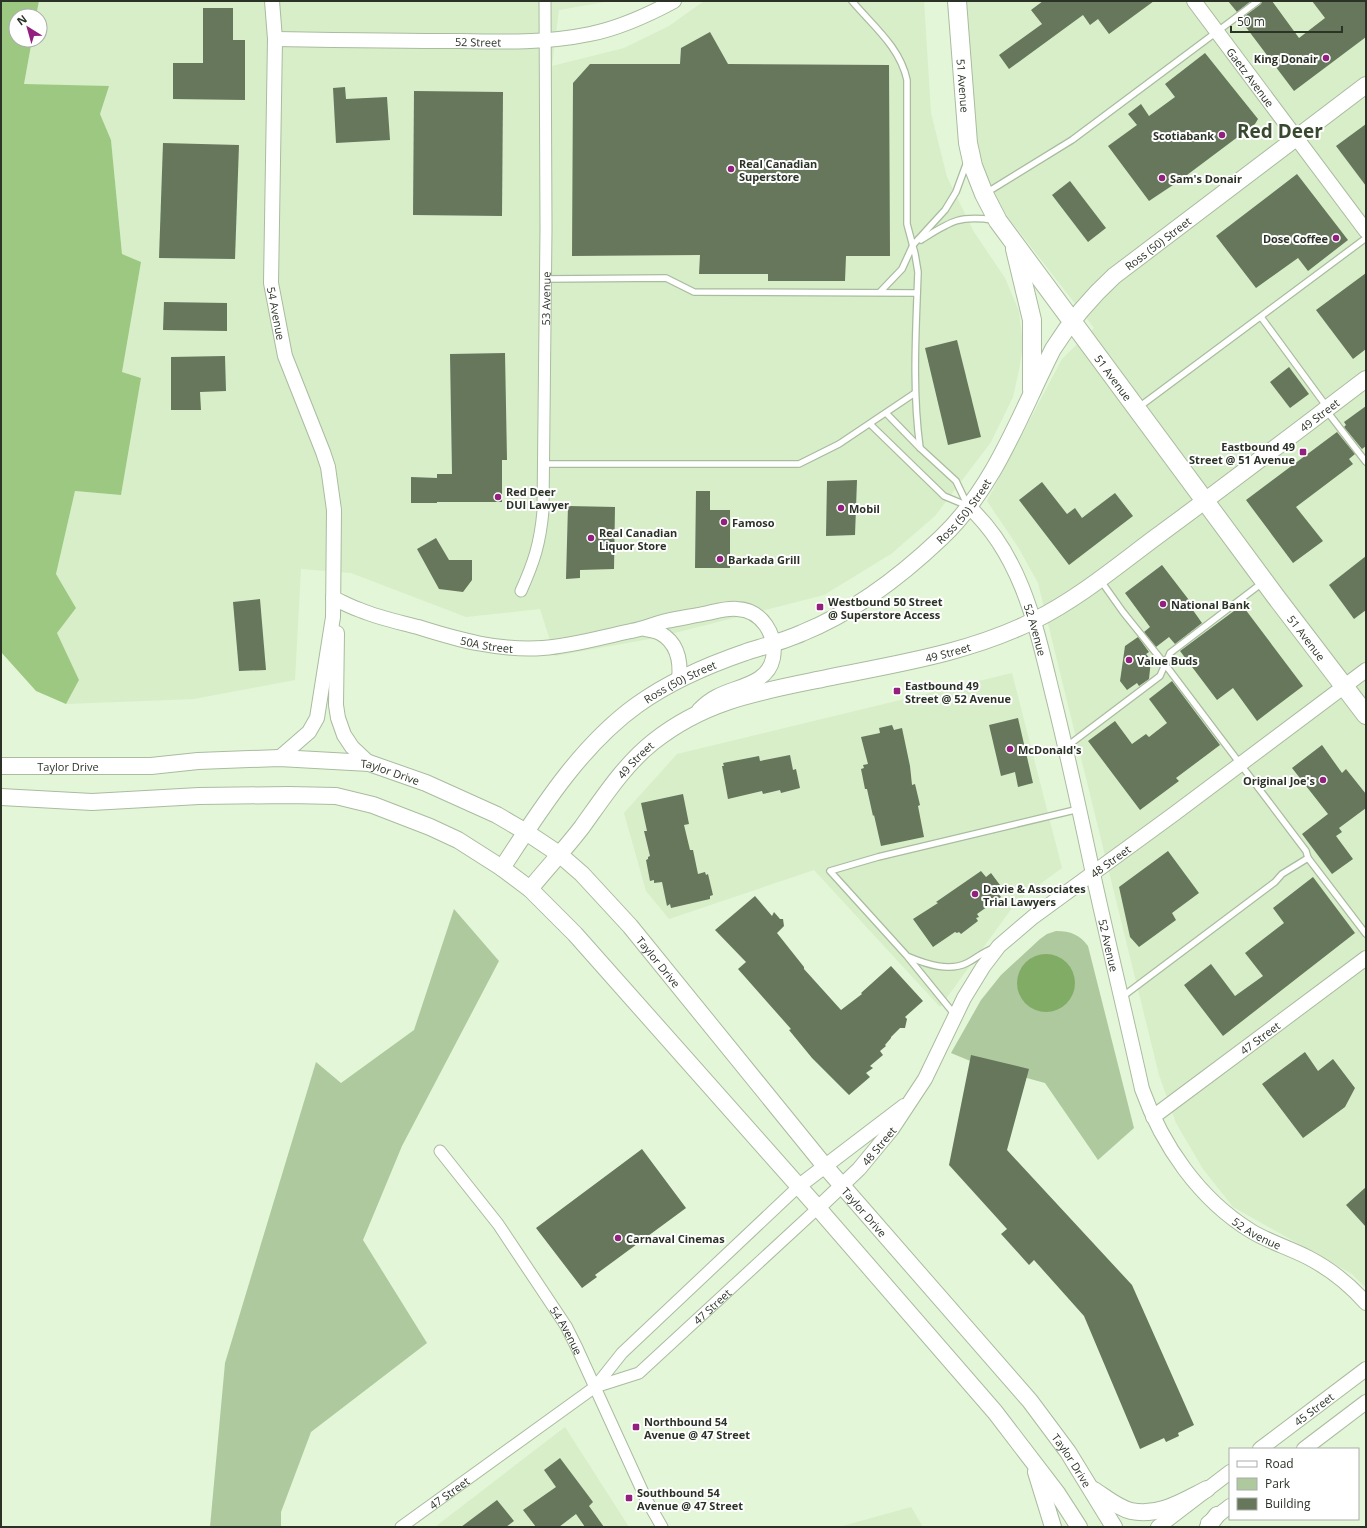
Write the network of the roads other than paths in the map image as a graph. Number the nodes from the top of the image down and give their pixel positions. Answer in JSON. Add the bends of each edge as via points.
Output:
{"nodes":[{"id":1,"x":272,"y":1,"type":"edge"},
{"id":2,"x":545,"y":1,"type":"edge"},
{"id":3,"x":674,"y":1,"type":"edge"},
{"id":4,"x":852,"y":1,"type":"edge"},
{"id":5,"x":957,"y":1,"type":"edge"},
{"id":6,"x":1194,"y":1,"type":"edge"},
{"id":7,"x":1258,"y":1,"type":"edge"},
{"id":8,"x":1217,"y":32,"type":"junction"},
{"id":9,"x":276,"y":39,"type":"junction"},
{"id":10,"x":545,"y":40,"type":"junction"},
{"id":11,"x":1366,"y":85,"type":"edge"},
{"id":12,"x":1296,"y":138,"type":"junction"},
{"id":13,"x":970,"y":152,"type":"junction"},
{"id":14,"x":984,"y":194,"type":"junction"},
{"id":15,"x":998,"y":221,"type":"junction"},
{"id":16,"x":1366,"y":231,"type":"edge"},
{"id":17,"x":1366,"y":238,"type":"edge"},
{"id":18,"x":1014,"y":243,"type":"junction"},
{"id":19,"x":913,"y":245,"type":"junction"},
{"id":20,"x":545,"y":279,"type":"junction"},
{"id":21,"x":880,"y":292,"type":"junction"},
{"id":22,"x":917,"y":293,"type":"junction"},
{"id":23,"x":1261,"y":317,"type":"junction"},
{"id":24,"x":1072,"y":320,"type":"junction"},
{"id":25,"x":1366,"y":379,"type":"edge"},
{"id":26,"x":1032,"y":390,"type":"junction"},
{"id":27,"x":915,"y":393,"type":"junction"},
{"id":28,"x":1136,"y":409,"type":"junction"},
{"id":29,"x":1327,"y":409,"type":"junction"},
{"id":30,"x":886,"y":413,"type":"junction"},
{"id":31,"x":870,"y":424,"type":"junction"},
{"id":32,"x":920,"y":448,"type":"junction"},
{"id":33,"x":1366,"y":462,"type":"edge"},
{"id":34,"x":543,"y":464,"type":"junction"},
{"id":35,"x":1205,"y":501,"type":"junction"},
{"id":36,"x":968,"y":506,"type":"junction"},
{"id":37,"x":1099,"y":579,"type":"junction"},
{"id":38,"x":1264,"y":582,"type":"junction"},
{"id":39,"x":521,"y":591,"type":"dead end"},
{"id":40,"x":333,"y":598,"type":"junction"},
{"id":41,"x":333,"y":617,"type":"junction"},
{"id":42,"x":1034,"y":620,"type":"junction"},
{"id":43,"x":645,"y":629,"type":"junction"},
{"id":44,"x":774,"y":643,"type":"junction"},
{"id":45,"x":1164,"y":663,"type":"junction"},
{"id":46,"x":1366,"y":670,"type":"edge"},
{"id":47,"x":679,"y":680,"type":"junction"},
{"id":48,"x":1344,"y":686,"type":"junction"},
{"id":49,"x":1366,"y":715,"type":"edge"},
{"id":50,"x":690,"y":717,"type":"junction"},
{"id":51,"x":1066,"y":747,"type":"junction"},
{"id":52,"x":279,"y":758,"type":"junction"},
{"id":53,"x":369,"y":763,"type":"junction"},
{"id":54,"x":1240,"y":764,"type":"junction"},
{"id":55,"x":2,"y":766,"type":"edge"},
{"id":56,"x":2,"y":797,"type":"edge"},
{"id":57,"x":1079,"y":809,"type":"junction"},
{"id":58,"x":526,"y":832,"type":"junction"},
{"id":59,"x":559,"y":854,"type":"junction"},
{"id":60,"x":1308,"y":858,"type":"junction"},
{"id":61,"x":502,"y":868,"type":"junction"},
{"id":62,"x":1093,"y":874,"type":"junction"},
{"id":63,"x":530,"y":889,"type":"junction"},
{"id":64,"x":1366,"y":934,"type":"edge"},
{"id":65,"x":999,"y":946,"type":"junction"},
{"id":66,"x":907,"y":956,"type":"junction"},
{"id":67,"x":1366,"y":958,"type":"edge"},
{"id":68,"x":1122,"y":997,"type":"junction"},
{"id":69,"x":955,"y":1015,"type":"junction"},
{"id":70,"x":910,"y":1102,"type":"junction"},
{"id":71,"x":1153,"y":1117,"type":"junction"},
{"id":72,"x":440,"y":1151,"type":"dead end"},
{"id":73,"x":824,"y":1165,"type":"junction"},
{"id":74,"x":799,"y":1186,"type":"junction"},
{"id":75,"x":842,"y":1186,"type":"junction"},
{"id":76,"x":818,"y":1208,"type":"junction"},
{"id":77,"x":1366,"y":1303,"type":"edge"},
{"id":78,"x":1366,"y":1369,"type":"edge"},
{"id":79,"x":595,"y":1387,"type":"junction"},
{"id":80,"x":1366,"y":1402,"type":"edge"},
{"id":81,"x":1261,"y":1448,"type":"edge"},
{"id":82,"x":1305,"y":1448,"type":"edge"},
{"id":83,"x":1032,"y":1461,"type":"junction"},
{"id":84,"x":1229,"y":1473,"type":"edge"},
{"id":85,"x":1089,"y":1487,"type":"junction"},
{"id":86,"x":1207,"y":1489,"type":"junction"},
{"id":87,"x":1218,"y":1516,"type":"edge"},
{"id":88,"x":401,"y":1527,"type":"edge"},
{"id":89,"x":662,"y":1527,"type":"edge"},
{"id":90,"x":1053,"y":1527,"type":"edge"},
{"id":91,"x":1079,"y":1527,"type":"edge"},
{"id":92,"x":1114,"y":1527,"type":"edge"},
{"id":93,"x":1158,"y":1527,"type":"edge"},
{"id":94,"x":1202,"y":1527,"type":"edge"}],
"edges":[{"from":1,"to":9,"type":"street","name":"54 Avenue"},
{"from":2,"to":10,"type":"street","name":"53 Avenue"},
{"from":3,"to":10,"type":"street","name":"52 Street","via":[[613,28],[592,34]]},
{"from":4,"to":19,"type":"lane","via":[[883,34],[906,73],[907,224]]},
{"from":5,"to":13,"type":"main road","name":"51 Avenue","via":[[966,134]]},
{"from":6,"to":8,"type":"street","name":"Gaetz Avenue"},
{"from":7,"to":8,"type":"lane"},
{"from":8,"to":12,"type":"street","name":"Gaetz Avenue"},
{"from":8,"to":14,"type":"lane","via":[[1072,140]]},
{"from":9,"to":10,"type":"street","name":"52 Street","via":[[514,42]]},
{"from":9,"to":40,"type":"street","name":"54 Avenue","via":[[271,283],[284,356],[328,467],[334,510]]},
{"from":10,"to":20,"type":"street","name":"53 Avenue"},
{"from":11,"to":12,"type":"main road","name":"Ross (50) Street"},
{"from":12,"to":16,"type":"street","name":"Gaetz Avenue"},
{"from":12,"to":24,"type":"main road","name":"Ross (50) Street","via":[[1114,276],[1088,300]]},
{"from":13,"to":14,"type":"main road","name":"51 Avenue"},
{"from":13,"to":19,"type":"lane","via":[[962,177],[945,210]]},
{"from":14,"to":15,"type":"main road","name":"51 Avenue"},
{"from":15,"to":18,"type":"main road","name":"51 Avenue"},
{"from":15,"to":19,"type":"lane","via":[[975,218],[957,220]]},
{"from":17,"to":23,"type":"lane"},
{"from":18,"to":24,"type":"main road","name":"51 Avenue"},
{"from":18,"to":26,"type":"main road","via":[[1032,320]]},
{"from":19,"to":21,"type":"lane","via":[[902,269]]},
{"from":19,"to":22,"type":"lane","via":[[918,272]]},
{"from":20,"to":21,"type":"lane","via":[[666,278],[694,292]]},
{"from":20,"to":34,"type":"street","name":"53 Avenue"},
{"from":21,"to":22,"type":"lane"},
{"from":22,"to":27,"type":"lane"},
{"from":23,"to":28,"type":"lane"},
{"from":23,"to":29,"type":"lane"},
{"from":24,"to":26,"type":"main road","name":"Ross (50) Street","via":[[1053,349]]},
{"from":24,"to":28,"type":"main road","name":"51 Avenue"},
{"from":25,"to":29,"type":"main road","name":"49 Street"},
{"from":26,"to":36,"type":"main road","name":"Ross (50) Street","via":[[1000,459]]},
{"from":27,"to":30,"type":"lane"},
{"from":27,"to":32,"type":"lane"},
{"from":28,"to":35,"type":"main road","name":"51 Avenue"},
{"from":29,"to":33,"type":"lane"},
{"from":29,"to":35,"type":"main road","name":"49 Street"},
{"from":30,"to":31,"type":"lane"},
{"from":30,"to":32,"type":"lane"},
{"from":31,"to":34,"type":"lane","via":[[839,444],[799,464]]},
{"from":31,"to":36,"type":"lane","via":[[944,496]]},
{"from":32,"to":36,"type":"lane","via":[[956,480]]},
{"from":34,"to":39,"type":"street","name":"53 Avenue","via":[[541,536]]},
{"from":35,"to":37,"type":"main road","name":"49 Street"},
{"from":35,"to":38,"type":"main road","name":"51 Avenue"},
{"from":36,"to":42,"type":"street","name":"52 Avenue","via":[[986,524],[1011,562]]},
{"from":36,"to":44,"type":"main road","name":"Ross (50) Street","via":[[952,526],[910,566],[866,598],[832,619]]},
{"from":37,"to":42,"type":"main road","name":"49 Street","via":[[1072,599]]},
{"from":37,"to":45,"type":"lane"},
{"from":38,"to":45,"type":"lane","via":[[1170,652]]},
{"from":38,"to":48,"type":"main road","name":"51 Avenue"},
{"from":40,"to":41,"type":"street","name":"54 Avenue"},
{"from":40,"to":43,"type":"street","name":"50A Street","via":[[362,611],[462,640],[504,647],[557,647]]},
{"from":41,"to":52,"type":"street","via":[[317,718],[309,732]]},
{"from":41,"to":53,"type":"street","via":[[338,635],[338,718],[352,747]]},
{"from":42,"to":50,"type":"main road","name":"49 Street","via":[[989,640],[935,655],[747,695],[715,705]]},
{"from":42,"to":51,"type":"street","name":"52 Avenue"},
{"from":43,"to":44,"type":"street","name":"50A Street","via":[[665,621],[738,609],[750,611],[761,618]]},
{"from":43,"to":47,"type":"street","via":[[660,633],[674,647],[679,655],[681,668]]},
{"from":44,"to":47,"type":"main road","name":"Ross (50) Street"},
{"from":44,"to":50,"type":"street","via":[[771,665],[761,677],[716,697]]},
{"from":45,"to":51,"type":"lane","via":[[1160,676]]},
{"from":45,"to":54,"type":"lane"},
{"from":46,"to":48,"type":"street","name":"48 Street"},
{"from":47,"to":58,"type":"main road","name":"Ross (50) Street","via":[[614,723],[558,786]]},
{"from":48,"to":49,"type":"main road","name":"51 Avenue"},
{"from":48,"to":54,"type":"street","name":"48 Street"},
{"from":50,"to":59,"type":"main road","name":"49 Street","via":[[652,743],[636,758]]},
{"from":51,"to":57,"type":"street","name":"52 Avenue"},
{"from":52,"to":53,"type":"main road","name":"Taylor Drive"},
{"from":52,"to":55,"type":"main road","name":"Taylor Drive","via":[[151,766]]},
{"from":53,"to":58,"type":"main road","name":"Taylor Drive","via":[[426,783],[497,815]]},
{"from":54,"to":60,"type":"lane","via":[[1306,851]]},
{"from":54,"to":62,"type":"street","name":"48 Street"},
{"from":56,"to":61,"type":"main road","via":[[92,802],[199,796],[336,796],[373,805],[430,827],[458,840]]},
{"from":57,"to":62,"type":"street","name":"52 Avenue"},
{"from":57,"to":66,"type":"lane","via":[[830,871]]},
{"from":58,"to":59,"type":"main road","name":"Taylor Drive"},
{"from":58,"to":61,"type":"main road","name":"Ross (50) Street"},
{"from":59,"to":63,"type":"main road","name":"49 Street"},
{"from":59,"to":73,"type":"main road","name":"Taylor Drive","via":[[582,874],[630,926]]},
{"from":60,"to":64,"type":"lane"},
{"from":60,"to":68,"type":"lane","via":[[1282,874],[1275,882]]},
{"from":61,"to":63,"type":"main road"},
{"from":62,"to":65,"type":"street","name":"48 Street","via":[[1033,917]]},
{"from":62,"to":68,"type":"street","name":"52 Avenue"},
{"from":63,"to":74,"type":"main road","via":[[575,934]]},
{"from":65,"to":66,"type":"lane","via":[[962,965],[934,965]]},
{"from":65,"to":69,"type":"street","name":"48 Street","via":[[979,973]]},
{"from":66,"to":69,"type":"lane"},
{"from":67,"to":71,"type":"street","name":"47 Street"},
{"from":68,"to":71,"type":"street","name":"52 Avenue","via":[[1142,1089]]},
{"from":69,"to":70,"type":"street","name":"48 Street","via":[[935,1061]]},
{"from":70,"to":73,"type":"street","name":"48 Street"},
{"from":70,"to":75,"type":"street","name":"48 Street","via":[[892,1129]]},
{"from":71,"to":77,"type":"street","name":"52 Avenue","via":[[1182,1166],[1218,1206],[1251,1231],[1323,1267]]},
{"from":72,"to":79,"type":"street","name":"54 Avenue","via":[[498,1224],[524,1262],[571,1336]]},
{"from":73,"to":74,"type":"street","name":"48 Street"},
{"from":73,"to":75,"type":"main road","name":"Taylor Drive"},
{"from":74,"to":76,"type":"main road"},
{"from":74,"to":79,"type":"street","name":"47 Street","via":[[622,1353]]},
{"from":75,"to":76,"type":"street","name":"48 Street"},
{"from":75,"to":85,"type":"main road","name":"Taylor Drive","via":[[1030,1401],[1068,1452]]},
{"from":76,"to":79,"type":"street","name":"47 Street","via":[[639,1373]]},
{"from":76,"to":83,"type":"main road","via":[[995,1412]]},
{"from":78,"to":81,"type":"street","name":"45 Street"},
{"from":79,"to":88,"type":"street","name":"47 Street"},
{"from":79,"to":89,"type":"street","name":"54 Avenue","via":[[646,1499]]},
{"from":80,"to":82,"type":"street"},
{"from":83,"to":90,"type":"main road"},
{"from":83,"to":91,"type":"main road"},
{"from":84,"to":86,"type":"street"},
{"from":85,"to":86,"type":"main road","via":[[1130,1511],[1145,1512],[1158,1511]]},
{"from":85,"to":92,"type":"main road","name":"Taylor Drive"},
{"from":86,"to":93,"type":"street"},
{"from":87,"to":94,"type":"street"}]}
